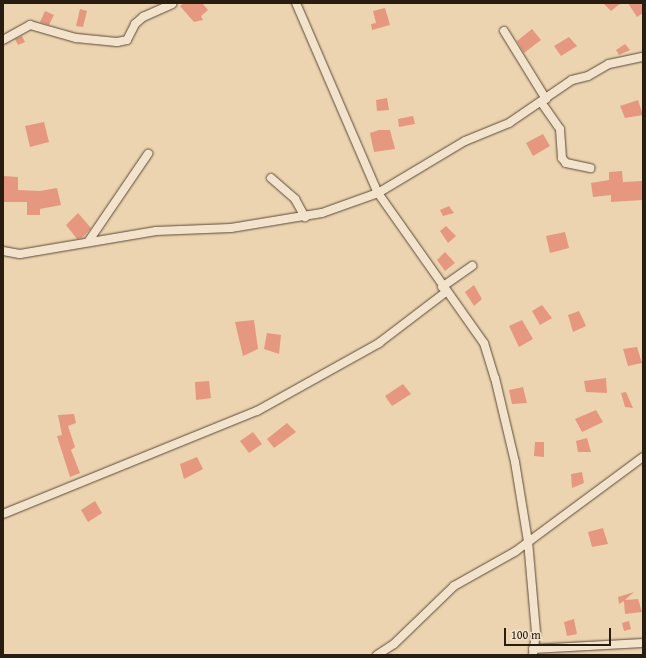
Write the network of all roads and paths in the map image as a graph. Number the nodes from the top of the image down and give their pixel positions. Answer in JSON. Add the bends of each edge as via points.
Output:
{"nodes":[{"id":1,"x":296,"y":3,"type":"edge"},
{"id":2,"x":172,"y":4,"type":"dead end"},
{"id":3,"x":504,"y":31,"type":"dead end"},
{"id":4,"x":3,"y":40,"type":"edge"},
{"id":5,"x":643,"y":57,"type":"edge"},
{"id":6,"x":543,"y":100,"type":"junction"},
{"id":7,"x":148,"y":154,"type":"dead end"},
{"id":8,"x":590,"y":168,"type":"dead end"},
{"id":9,"x":272,"y":178,"type":"dead end"},
{"id":10,"x":378,"y":193,"type":"junction"},
{"id":11,"x":305,"y":217,"type":"junction"},
{"id":12,"x":88,"y":242,"type":"junction"},
{"id":13,"x":3,"y":252,"type":"edge"},
{"id":14,"x":472,"y":266,"type":"dead end"},
{"id":15,"x":444,"y":290,"type":"junction"},
{"id":16,"x":643,"y":457,"type":"edge"},
{"id":17,"x":3,"y":514,"type":"edge"},
{"id":18,"x":528,"y":541,"type":"junction"},
{"id":19,"x":643,"y":643,"type":"edge"},
{"id":20,"x":533,"y":652,"type":"edge"},
{"id":21,"x":377,"y":655,"type":"edge"}],
"edges":[{"from":1,"to":10,"type":"street"},
{"from":2,"to":4,"type":"street","via":[[143,17],[135,24],[127,40],[117,42],[83,39],[30,24]]},
{"from":3,"to":6,"type":"street"},
{"from":5,"to":6,"type":"street","via":[[609,64],[588,76],[572,80]]},
{"from":6,"to":8,"type":"street","via":[[560,128],[562,158],[566,163]]},
{"from":6,"to":10,"type":"street","via":[[510,123],[465,141]]},
{"from":7,"to":12,"type":"street"},
{"from":9,"to":11,"type":"street","via":[[295,200]]},
{"from":10,"to":11,"type":"street"},
{"from":10,"to":15,"type":"street"},
{"from":11,"to":12,"type":"street","via":[[231,228],[156,231]]},
{"from":12,"to":13,"type":"street","via":[[20,254]]},
{"from":14,"to":15,"type":"street"},
{"from":15,"to":17,"type":"street","via":[[379,343],[257,411]]},
{"from":15,"to":18,"type":"street","via":[[484,343],[515,462]]},
{"from":16,"to":18,"type":"street"},
{"from":18,"to":20,"type":"street","via":[[536,634]]},
{"from":18,"to":21,"type":"street","via":[[516,551],[454,586],[394,644]]},
{"from":19,"to":20,"type":"street"}]}
